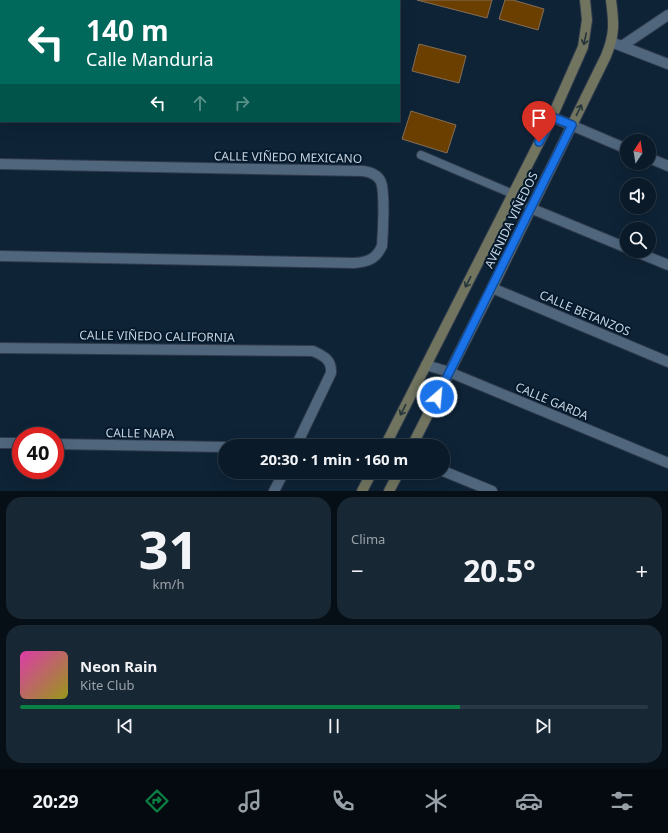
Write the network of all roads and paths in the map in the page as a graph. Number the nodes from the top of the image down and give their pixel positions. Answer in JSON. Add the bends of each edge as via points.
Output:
{"nodes":[{"id":1,"x":585,"y":0,"type":"edge"},
{"id":2,"x":611,"y":0,"type":"edge"},
{"id":3,"x":668,"y":15,"type":"edge"},
{"id":4,"x":611,"y":42,"type":"junction"},
{"id":5,"x":622,"y":46,"type":"junction"},
{"id":6,"x":668,"y":64,"type":"edge"},
{"id":7,"x":552,"y":117,"type":"junction"},
{"id":8,"x":572,"y":125,"type":"junction"},
{"id":9,"x":620,"y":146,"type":"edge"},
{"id":10,"x":421,"y":154,"type":"dead end"},
{"id":11,"x":656,"y":161,"type":"edge"},
{"id":12,"x":0,"y":164,"type":"edge"},
{"id":13,"x":668,"y":166,"type":"edge"},
{"id":14,"x":513,"y":194,"type":"junction"},
{"id":15,"x":530,"y":208,"type":"junction"},
{"id":16,"x":620,"y":245,"type":"edge"},
{"id":17,"x":0,"y":256,"type":"edge"},
{"id":18,"x":651,"y":258,"type":"edge"},
{"id":19,"x":668,"y":265,"type":"edge"},
{"id":20,"x":492,"y":288,"type":"junction"},
{"id":21,"x":0,"y":348,"type":"edge"},
{"id":22,"x":668,"y":362,"type":"edge"},
{"id":23,"x":426,"y":365,"type":"junction"},
{"id":24,"x":449,"y":372,"type":"junction"},
{"id":25,"x":299,"y":439,"type":"edge"},
{"id":26,"x":389,"y":439,"type":"edge"},
{"id":27,"x":416,"y":439,"type":"edge"},
{"id":28,"x":0,"y":443,"type":"edge"},
{"id":29,"x":12,"y":444,"type":"edge"},
{"id":30,"x":64,"y":444,"type":"edge"},
{"id":31,"x":218,"y":447,"type":"edge"},
{"id":32,"x":668,"y":463,"type":"edge"},
{"id":33,"x":450,"y":474,"type":"edge"},
{"id":34,"x":280,"y":479,"type":"edge"},
{"id":35,"x":368,"y":479,"type":"edge"},
{"id":36,"x":395,"y":479,"type":"edge"},
{"id":37,"x":274,"y":491,"type":"edge"},
{"id":38,"x":362,"y":491,"type":"edge"},
{"id":39,"x":389,"y":491,"type":"edge"},
{"id":40,"x":492,"y":491,"type":"edge"}],
"edges":[{"from":1,"to":7,"type":"street","name":"AVENIDA VIÑEDOS","one_way":true,"via":[[587,20],[583,47]]},
{"from":2,"to":4,"type":"street","name":"AVENIDA VIÑEDOS","via":[[614,23]]},
{"from":3,"to":5,"type":"street"},
{"from":4,"to":5,"type":"street"},
{"from":8,"to":4,"type":"street","name":"AVENIDA VIÑEDOS","one_way":true},
{"from":5,"to":6,"type":"street"},
{"from":7,"to":8,"type":"street"},
{"from":7,"to":14,"type":"street","name":"AVENIDA VIÑEDOS"},
{"from":8,"to":9,"type":"street"},
{"from":8,"to":15,"type":"street","name":"AVENIDA VIÑEDOS"},
{"from":10,"to":14,"type":"lane"},
{"from":11,"to":13,"type":"street"},
{"from":12,"to":17,"type":"street","name":"CALLE VIÑEDO MEXICANO","via":[[362,171],[376,176],[380,181],[383,192],[383,238],[378,254],[365,262],[354,263]]},
{"from":14,"to":23,"type":"street","name":"AVENIDA VIÑEDOS","one_way":true},
{"from":15,"to":16,"type":"street"},
{"from":15,"to":20,"type":"street","name":"AVENIDA VIÑEDOS"},
{"from":18,"to":19,"type":"street"},
{"from":20,"to":22,"type":"street","name":"CALLE BETANZOS"},
{"from":20,"to":24,"type":"street","name":"AVENIDA VIÑEDOS"},
{"from":21,"to":25,"type":"street","name":"CALLE VIÑEDO CALIFORNIA","via":[[313,351],[324,356],[330,363],[331,373]]},
{"from":23,"to":24,"type":"street","name":"CALLE GARDA"},
{"from":23,"to":26,"type":"street","name":"AVENIDA VIÑEDOS","one_way":true},
{"from":24,"to":27,"type":"street","name":"AVENIDA VIÑEDOS"},
{"from":24,"to":32,"type":"street","name":"CALLE GARDA"},
{"from":28,"to":29,"type":"street"},
{"from":30,"to":31,"type":"street","name":"CALLE NAPA"},
{"from":33,"to":40,"type":"street"},
{"from":34,"to":37,"type":"street"},
{"from":35,"to":38,"type":"street"},
{"from":36,"to":39,"type":"street"}]}
